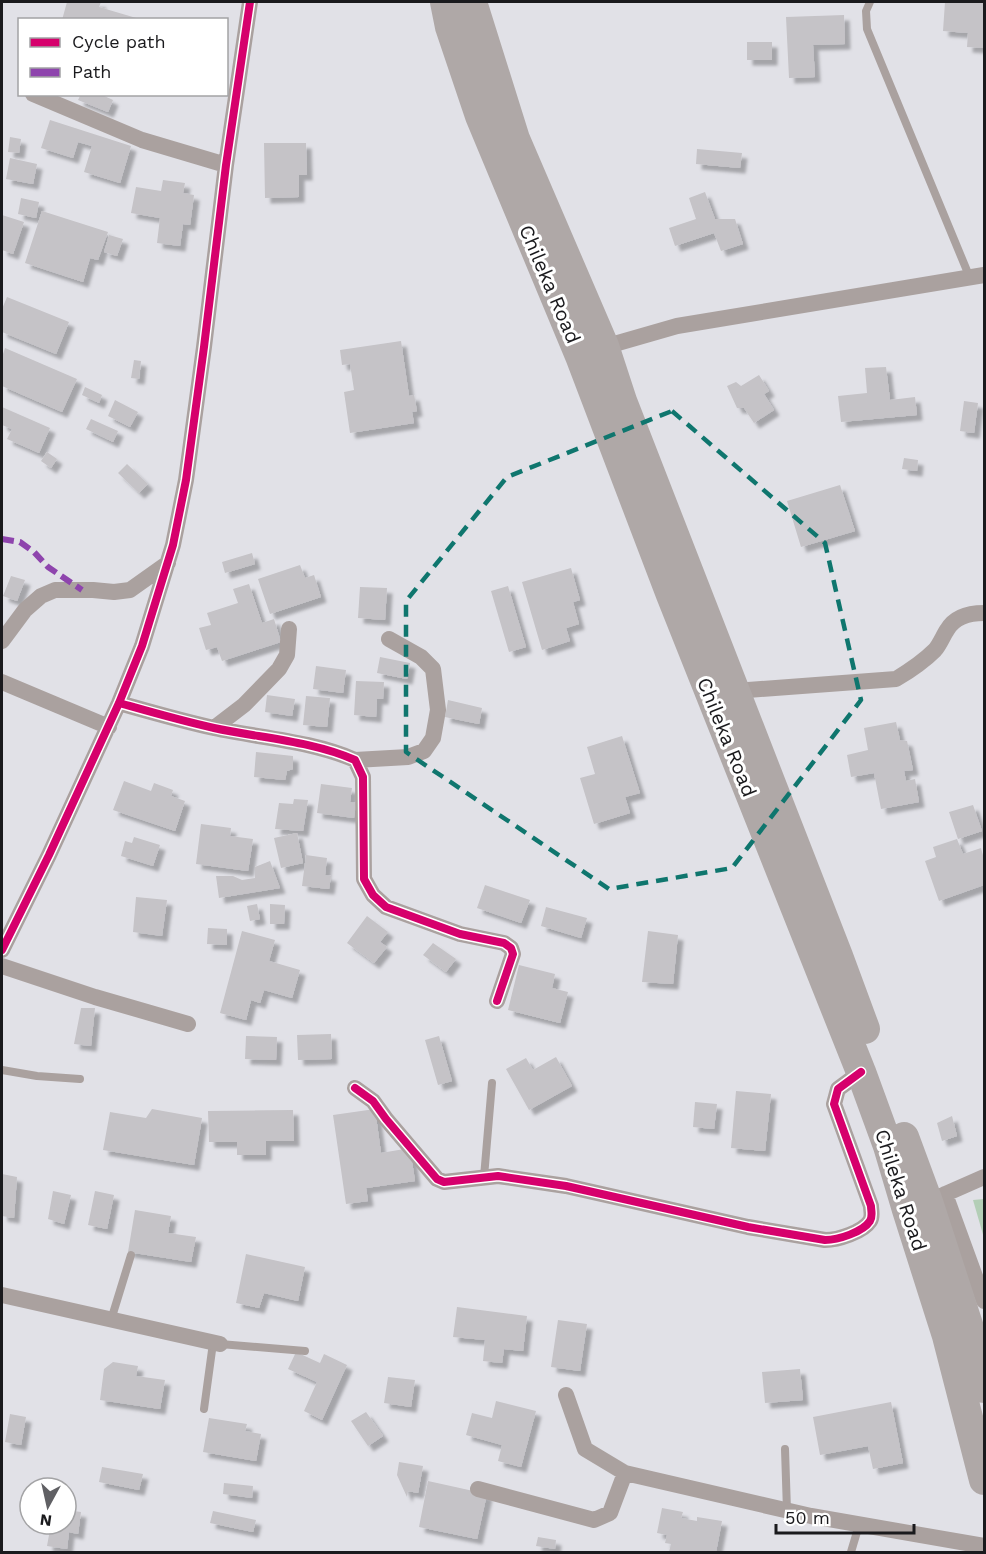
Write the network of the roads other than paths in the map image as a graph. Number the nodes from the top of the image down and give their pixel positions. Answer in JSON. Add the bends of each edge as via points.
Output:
{"nodes":[{"id":1,"x":250,"y":2,"type":"edge"},
{"id":2,"x":445,"y":2,"type":"edge"},
{"id":3,"x":472,"y":2,"type":"edge"},
{"id":4,"x":870,"y":2,"type":"edge"},
{"id":5,"x":38,"y":96,"type":"edge"},
{"id":6,"x":226,"y":165,"type":"junction"},
{"id":7,"x":977,"y":277,"type":"edge"},
{"id":8,"x":592,"y":351,"type":"junction"},
{"id":9,"x":168,"y":563,"type":"junction"},
{"id":10,"x":984,"y":613,"type":"edge"},
{"id":11,"x":289,"y":629,"type":"dead end"},
{"id":12,"x":389,"y":639,"type":"dead end"},
{"id":13,"x":2,"y":641,"type":"edge"},
{"id":14,"x":2,"y":682,"type":"edge"},
{"id":15,"x":735,"y":691,"type":"junction"},
{"id":16,"x":120,"y":703,"type":"junction"},
{"id":17,"x":109,"y":727,"type":"junction"},
{"id":18,"x":214,"y":728,"type":"junction"},
{"id":19,"x":355,"y":760,"type":"junction"},
{"id":20,"x":2,"y":950,"type":"edge"},
{"id":21,"x":2,"y":966,"type":"edge"},
{"id":22,"x":497,"y":1001,"type":"dead end"},
{"id":23,"x":188,"y":1024,"type":"dead end"},
{"id":24,"x":2,"y":1070,"type":"edge"},
{"id":25,"x":861,"y":1072,"type":"junction"},
{"id":26,"x":80,"y":1079,"type":"dead end"},
{"id":27,"x":492,"y":1083,"type":"dead end"},
{"id":28,"x":355,"y":1088,"type":"dead end"},
{"id":29,"x":484,"y":1177,"type":"junction"},
{"id":30,"x":984,"y":1177,"type":"edge"},
{"id":31,"x":936,"y":1198,"type":"junction"},
{"id":32,"x":131,"y":1255,"type":"dead end"},
{"id":33,"x":2,"y":1295,"type":"edge"},
{"id":34,"x":984,"y":1301,"type":"edge"},
{"id":35,"x":111,"y":1320,"type":"junction"},
{"id":36,"x":978,"y":1334,"type":"edge"},
{"id":37,"x":217,"y":1343,"type":"junction"},
{"id":38,"x":305,"y":1351,"type":"dead end"},
{"id":39,"x":984,"y":1388,"type":"edge"},
{"id":40,"x":566,"y":1395,"type":"dead end"},
{"id":41,"x":204,"y":1409,"type":"dead end"},
{"id":42,"x":785,"y":1449,"type":"dead end"},
{"id":43,"x":625,"y":1473,"type":"junction"},
{"id":44,"x":984,"y":1480,"type":"edge"},
{"id":45,"x":478,"y":1489,"type":"dead end"},
{"id":46,"x":787,"y":1511,"type":"junction"},
{"id":47,"x":860,"y":1525,"type":"junction"},
{"id":48,"x":984,"y":1546,"type":"edge"},
{"id":49,"x":850,"y":1552,"type":"edge"}],
"edges":[{"from":1,"to":6,"type":"street"},
{"from":2,"to":8,"type":"highway","name":"Chileka Road","via":[[480,116]]},
{"from":3,"to":8,"type":"highway","name":"Chileka Road","via":[[515,139]]},
{"from":4,"to":7,"type":"lane","via":[[867,29]]},
{"from":5,"to":6,"type":"street","via":[[142,141]]},
{"from":6,"to":9,"type":"street","via":[[186,480]]},
{"from":7,"to":8,"type":"street","via":[[677,326]]},
{"from":8,"to":15,"type":"highway","name":"Chileka Road","via":[[622,401]]},
{"from":8,"to":25,"type":"highway","name":"Chileka Road","via":[[671,595]]},
{"from":9,"to":13,"type":"street","via":[[130,590],[55,590],[41,596]]},
{"from":9,"to":16,"type":"street"},
{"from":10,"to":15,"type":"street","via":[[958,618],[937,648],[896,679]]},
{"from":11,"to":18,"type":"street","via":[[287,655],[279,669],[244,705]]},
{"from":12,"to":19,"type":"street","via":[[421,657],[433,669],[438,710],[433,738],[424,751],[408,758]]},
{"from":14,"to":17,"type":"street"},
{"from":15,"to":31,"type":"highway","name":"Chileka Road"},
{"from":16,"to":17,"type":"street"},
{"from":16,"to":18,"type":"street"},
{"from":17,"to":20,"type":"street"},
{"from":18,"to":19,"type":"street","via":[[338,753]]},
{"from":19,"to":22,"type":"street","via":[[363,777],[364,879],[373,896],[386,907],[459,934],[504,942],[513,954]]},
{"from":21,"to":23,"type":"street"},
{"from":24,"to":26,"type":"lane"},
{"from":25,"to":29,"type":"street","via":[[838,1089],[834,1104],[872,1216],[866,1225],[836,1240],[748,1227],[566,1186]]},
{"from":25,"to":44,"type":"highway","name":"Chileka Road","via":[[947,1336]]},
{"from":27,"to":29,"type":"lane"},
{"from":28,"to":29,"type":"street","via":[[373,1101],[437,1179],[444,1182]]},
{"from":30,"to":31,"type":"street"},
{"from":31,"to":34,"type":"street"},
{"from":31,"to":36,"type":"highway","name":"Chileka Road"},
{"from":32,"to":35,"type":"lane"},
{"from":33,"to":35,"type":"street"},
{"from":35,"to":37,"type":"street"},
{"from":36,"to":39,"type":"highway","name":"Chileka Road"},
{"from":37,"to":38,"type":"lane"},
{"from":37,"to":41,"type":"lane"},
{"from":40,"to":43,"type":"street","via":[[585,1449]]},
{"from":42,"to":46,"type":"lane"},
{"from":43,"to":45,"type":"street","via":[[609,1513],[594,1520]]},
{"from":43,"to":46,"type":"street"},
{"from":46,"to":47,"type":"street"},
{"from":47,"to":48,"type":"street"},
{"from":47,"to":49,"type":"lane"}]}
